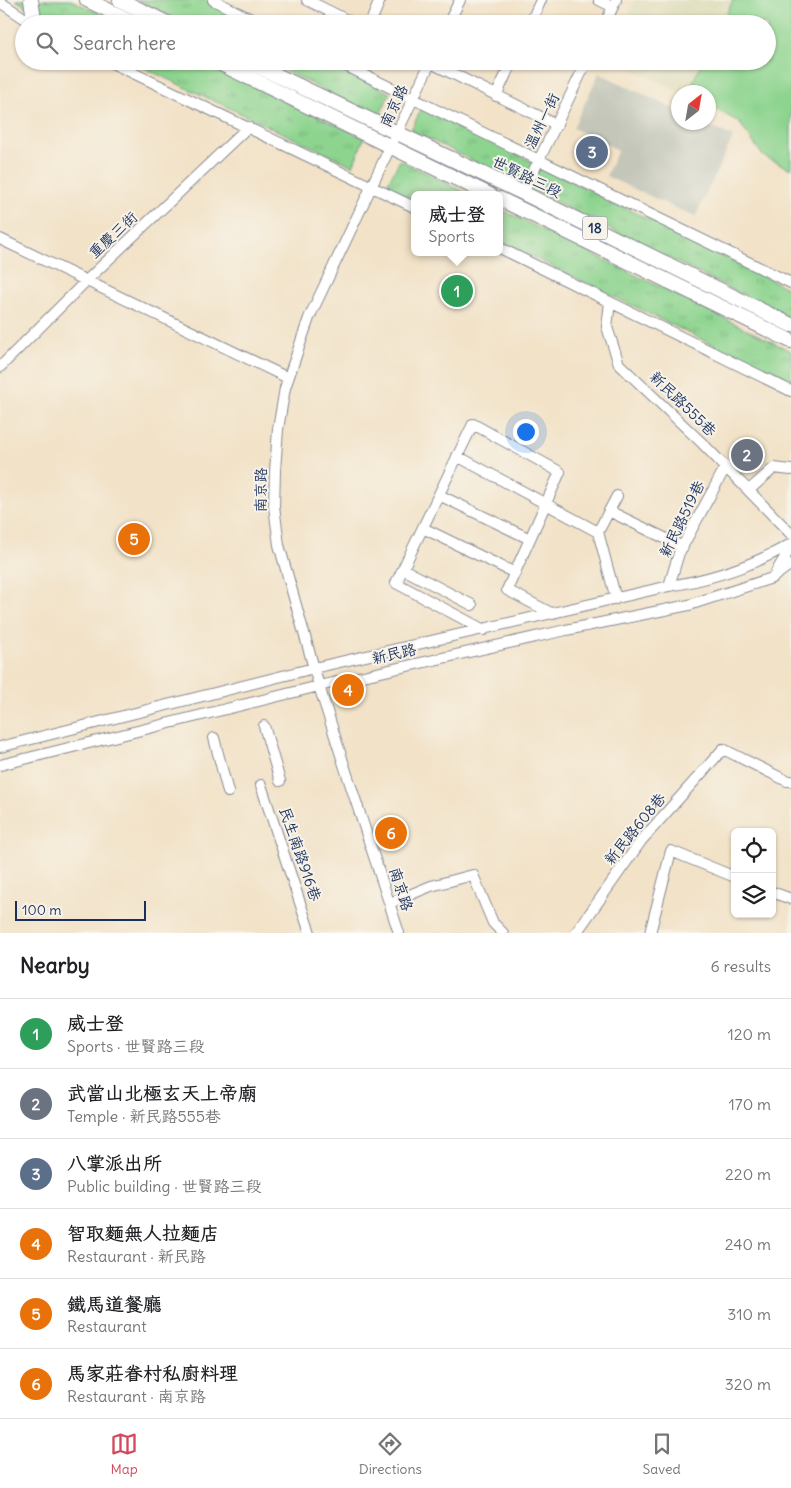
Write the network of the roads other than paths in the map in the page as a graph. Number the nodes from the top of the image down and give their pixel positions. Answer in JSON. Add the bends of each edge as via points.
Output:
{"nodes":[{"id":1,"x":31,"y":0,"type":"edge"},
{"id":2,"x":87,"y":0,"type":"edge"},
{"id":3,"x":120,"y":0,"type":"edge"},
{"id":4,"x":213,"y":0,"type":"edge"},
{"id":5,"x":307,"y":0,"type":"edge"},
{"id":6,"x":380,"y":0,"type":"edge"},
{"id":7,"x":460,"y":0,"type":"edge"},
{"id":8,"x":541,"y":0,"type":"edge"},
{"id":9,"x":599,"y":0,"type":"edge"},
{"id":10,"x":0,"y":2,"type":"edge"},
{"id":11,"x":615,"y":3,"type":"edge"},
{"id":12,"x":20,"y":15,"type":"edge"},
{"id":13,"x":33,"y":15,"type":"edge"},
{"id":14,"x":118,"y":15,"type":"edge"},
{"id":15,"x":151,"y":15,"type":"edge"},
{"id":16,"x":243,"y":15,"type":"edge"},
{"id":17,"x":337,"y":15,"type":"edge"},
{"id":18,"x":374,"y":15,"type":"edge"},
{"id":19,"x":452,"y":15,"type":"edge"},
{"id":20,"x":534,"y":15,"type":"edge"},
{"id":21,"x":609,"y":15,"type":"edge"},
{"id":22,"x":127,"y":70,"type":"edge"},
{"id":23,"x":233,"y":70,"type":"edge"},
{"id":24,"x":265,"y":70,"type":"edge"},
{"id":25,"x":354,"y":70,"type":"edge"},
{"id":26,"x":426,"y":70,"type":"edge"},
{"id":27,"x":445,"y":70,"type":"edge"},
{"id":28,"x":508,"y":70,"type":"edge"},
{"id":29,"x":583,"y":70,"type":"edge"},
{"id":30,"x":496,"y":96,"type":"junction"},
{"id":31,"x":413,"y":99,"type":"junction"},
{"id":32,"x":557,"y":125,"type":"junction"},
{"id":33,"x":248,"y":127,"type":"junction"},
{"id":34,"x":397,"y":134,"type":"junction"},
{"id":35,"x":391,"y":147,"type":"junction"},
{"id":36,"x":540,"y":160,"type":"junction"},
{"id":37,"x":372,"y":186,"type":"junction"},
{"id":38,"x":482,"y":191,"type":"edge"},
{"id":39,"x":523,"y":193,"type":"junction"},
{"id":40,"x":503,"y":200,"type":"edge"},
{"id":41,"x":411,"y":206,"type":"edge"},
{"id":42,"x":0,"y":240,"type":"edge"},
{"id":43,"x":503,"y":249,"type":"edge"},
{"id":44,"x":86,"y":281,"type":"junction"},
{"id":45,"x":791,"y":284,"type":"edge"},
{"id":46,"x":610,"y":302,"type":"junction"},
{"id":47,"x":791,"y":324,"type":"edge"},
{"id":48,"x":791,"y":341,"type":"edge"},
{"id":49,"x":0,"y":367,"type":"edge"},
{"id":50,"x":288,"y":378,"type":"junction"},
{"id":51,"x":791,"y":391,"type":"edge"},
{"id":52,"x":458,"y":456,"type":"junction"},
{"id":53,"x":726,"y":466,"type":"junction"},
{"id":54,"x":791,"y":470,"type":"edge"},
{"id":55,"x":749,"y":490,"type":"junction"},
{"id":56,"x":439,"y":495,"type":"junction"},
{"id":57,"x":617,"y":496,"type":"dead end"},
{"id":58,"x":546,"y":503,"type":"junction"},
{"id":59,"x":609,"y":511,"type":"junction"},
{"id":60,"x":423,"y":528,"type":"junction"},
{"id":61,"x":598,"y":532,"type":"junction"},
{"id":62,"x":791,"y":534,"type":"edge"},
{"id":63,"x":530,"y":540,"type":"junction"},
{"id":64,"x":791,"y":546,"type":"edge"},
{"id":65,"x":683,"y":547,"type":"junction"},
{"id":66,"x":791,"y":564,"type":"edge"},
{"id":67,"x":403,"y":569,"type":"junction"},
{"id":68,"x":515,"y":573,"type":"junction"},
{"id":69,"x":772,"y":578,"type":"junction"},
{"id":70,"x":669,"y":586,"type":"junction"},
{"id":71,"x":616,"y":599,"type":"junction"},
{"id":72,"x":472,"y":605,"type":"dead end"},
{"id":73,"x":553,"y":614,"type":"junction"},
{"id":74,"x":484,"y":630,"type":"junction"},
{"id":75,"x":314,"y":668,"type":"junction"},
{"id":76,"x":319,"y":686,"type":"junction"},
{"id":77,"x":264,"y":726,"type":"dead end"},
{"id":78,"x":214,"y":738,"type":"dead end"},
{"id":79,"x":0,"y":747,"type":"edge"},
{"id":80,"x":0,"y":765,"type":"edge"},
{"id":81,"x":280,"y":781,"type":"dead end"},
{"id":82,"x":791,"y":781,"type":"edge"},
{"id":83,"x":260,"y":785,"type":"dead end"},
{"id":84,"x":228,"y":792,"type":"dead end"},
{"id":85,"x":731,"y":875,"type":"edge"},
{"id":86,"x":776,"y":893,"type":"edge"},
{"id":87,"x":791,"y":899,"type":"edge"},
{"id":88,"x":390,"y":903,"type":"junction"},
{"id":89,"x":310,"y":933,"type":"edge"},
{"id":90,"x":400,"y":933,"type":"edge"},
{"id":91,"x":503,"y":933,"type":"edge"},
{"id":92,"x":576,"y":933,"type":"edge"},
{"id":93,"x":650,"y":933,"type":"edge"}],
"edges":[{"from":1,"to":13,"type":"main road"},
{"from":2,"to":14,"type":"main road"},
{"from":3,"to":15,"type":"main road"},
{"from":4,"to":16,"type":"street"},
{"from":5,"to":17,"type":"street"},
{"from":6,"to":18,"type":"street"},
{"from":7,"to":19,"type":"street"},
{"from":8,"to":20,"type":"street"},
{"from":9,"to":11,"type":"street"},
{"from":10,"to":12,"type":"street"},
{"from":11,"to":21,"type":"street"},
{"from":22,"to":33,"type":"street"},
{"from":23,"to":35,"type":"main road"},
{"from":24,"to":34,"type":"main road","name":"世賢路三段","number":"18"},
{"from":25,"to":31,"type":"street","name":"世賢路三段"},
{"from":26,"to":31,"type":"street","name":"南京路"},
{"from":27,"to":30,"type":"street"},
{"from":28,"to":30,"type":"street"},
{"from":29,"to":32,"type":"street","name":"溫州一街"},
{"from":30,"to":32,"type":"street"},
{"from":31,"to":34,"type":"street","name":"南京路"},
{"from":31,"to":36,"type":"street","name":"世賢路三段"},
{"from":32,"to":36,"type":"street","name":"溫州一街"},
{"from":33,"to":37,"type":"street"},
{"from":33,"to":44,"type":"street","name":"重慶三街"},
{"from":34,"to":35,"type":"street","name":"南京路"},
{"from":34,"to":39,"type":"main road","name":"世賢路三段","number":"18"},
{"from":35,"to":37,"type":"street","name":"南京路"},
{"from":35,"to":38,"type":"main road"},
{"from":36,"to":39,"type":"street","name":"溫州一街"},
{"from":36,"to":45,"type":"street","name":"世賢路三段"},
{"from":37,"to":41,"type":"street"},
{"from":37,"to":50,"type":"street","name":"南京路","via":[[309,318]]},
{"from":39,"to":47,"type":"main road","name":"世賢路三段","number":"18"},
{"from":40,"to":48,"type":"main road","number":"18"},
{"from":42,"to":44,"type":"street"},
{"from":43,"to":46,"type":"street"},
{"from":44,"to":49,"type":"street","name":"重慶三街"},
{"from":44,"to":50,"type":"street"},
{"from":46,"to":51,"type":"street"},
{"from":46,"to":53,"type":"street","name":"新民路555巷","via":[[607,327],[619,364]]},
{"from":50,"to":75,"type":"street","name":"南京路","via":[[278,429],[274,506],[279,545]]},
{"from":52,"to":56,"type":"street"},
{"from":52,"to":58,"type":"street"},
{"from":52,"to":58,"type":"street","via":[[473,424],[560,472]]},
{"from":53,"to":55,"type":"street","name":"新民路555巷"},
{"from":53,"to":65,"type":"street","name":"新民路519巷"},
{"from":54,"to":55,"type":"street","via":[[774,468]]},
{"from":55,"to":62,"type":"street","name":"新民路555巷"},
{"from":56,"to":60,"type":"street"},
{"from":56,"to":63,"type":"street"},
{"from":57,"to":59,"type":"street"},
{"from":58,"to":61,"type":"street"},
{"from":58,"to":63,"type":"street"},
{"from":59,"to":61,"type":"street"},
{"from":59,"to":65,"type":"street"},
{"from":60,"to":67,"type":"street"},
{"from":60,"to":68,"type":"street"},
{"from":61,"to":71,"type":"street"},
{"from":63,"to":68,"type":"street"},
{"from":64,"to":69,"type":"street"},
{"from":64,"to":70,"type":"street","name":"新民路","via":[[724,574]]},
{"from":65,"to":70,"type":"street","name":"新民路519巷"},
{"from":66,"to":69,"type":"street","name":"新民路"},
{"from":67,"to":72,"type":"street"},
{"from":67,"to":74,"type":"street","via":[[396,583]]},
{"from":68,"to":73,"type":"street","via":[[507,590]]},
{"from":69,"to":76,"type":"street","name":"新民路","via":[[689,604]]},
{"from":70,"to":71,"type":"street","name":"新民路"},
{"from":71,"to":73,"type":"street","name":"新民路"},
{"from":73,"to":74,"type":"street","name":"新民路"},
{"from":74,"to":75,"type":"street","name":"新民路"},
{"from":75,"to":76,"type":"street","name":"南京路"},
{"from":75,"to":79,"type":"street","name":"新民路"},
{"from":76,"to":80,"type":"street","name":"新民路"},
{"from":76,"to":88,"type":"street","name":"南京路"},
{"from":77,"to":81,"type":"street"},
{"from":78,"to":84,"type":"street"},
{"from":82,"to":92,"type":"street","name":"新民路608巷","via":[[723,749],[641,841]]},
{"from":83,"to":89,"type":"street","name":"民生南路916巷"},
{"from":85,"to":93,"type":"street","via":[[671,851]]},
{"from":86,"to":87,"type":"street"},
{"from":88,"to":90,"type":"street","name":"南京路"},
{"from":88,"to":91,"type":"street","via":[[431,886],[473,875],[493,924]]}]}
